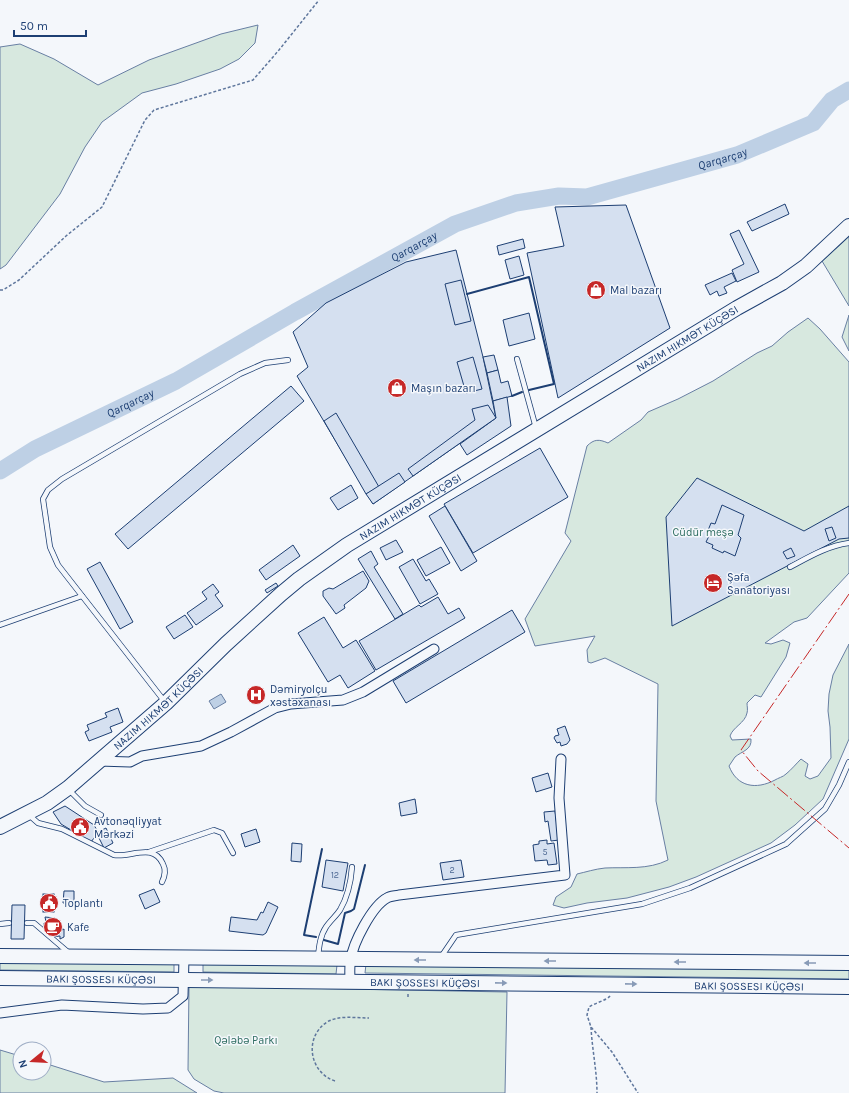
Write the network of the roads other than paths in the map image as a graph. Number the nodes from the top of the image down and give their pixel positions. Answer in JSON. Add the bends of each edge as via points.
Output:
{"nodes":[{"id":1,"x":849,"y":226,"type":"edge"},
{"id":2,"x":517,"y":359,"type":"dead end"},
{"id":3,"x":288,"y":360,"type":"dead end"},
{"id":4,"x":537,"y":430,"type":"junction"},
{"id":5,"x":849,"y":543,"type":"edge"},
{"id":6,"x":790,"y":567,"type":"dead end"},
{"id":7,"x":82,"y":596,"type":"junction"},
{"id":8,"x":0,"y":626,"type":"edge"},
{"id":9,"x":434,"y":649,"type":"dead end"},
{"id":10,"x":166,"y":704,"type":"junction"},
{"id":11,"x":561,"y":759,"type":"dead end"},
{"id":12,"x":100,"y":760,"type":"junction"},
{"id":13,"x":849,"y":762,"type":"edge"},
{"id":14,"x":68,"y":788,"type":"junction"},
{"id":15,"x":28,"y":814,"type":"junction"},
{"id":16,"x":101,"y":815,"type":"dead end"},
{"id":17,"x":0,"y":827,"type":"edge"},
{"id":18,"x":149,"y":852,"type":"junction"},
{"id":19,"x":233,"y":853,"type":"dead end"},
{"id":20,"x":352,"y":867,"type":"dead end"},
{"id":21,"x":162,"y":882,"type":"dead end"},
{"id":22,"x":9,"y":923,"type":"dead end"},
{"id":23,"x":27,"y":923,"type":"dead end"},
{"id":24,"x":0,"y":924,"type":"edge"},
{"id":25,"x":0,"y":956,"type":"edge"},
{"id":26,"x":73,"y":957,"type":"junction"},
{"id":27,"x":184,"y":958,"type":"junction"},
{"id":28,"x":318,"y":959,"type":"junction"},
{"id":29,"x":350,"y":959,"type":"junction"},
{"id":30,"x":439,"y":960,"type":"junction"},
{"id":31,"x":849,"y":963,"type":"edge"},
{"id":32,"x":0,"y":978,"type":"edge"},
{"id":33,"x":184,"y":980,"type":"junction"},
{"id":34,"x":350,"y":981,"type":"junction"},
{"id":35,"x":849,"y":986,"type":"edge"},
{"id":36,"x":0,"y":1012,"type":"edge"}],
"edges":[{"from":1,"to":4,"type":"main road","name":"NAZIM HIKMƏT KÜÇƏSI","via":[[806,266],[782,282]]},
{"from":2,"to":4,"type":"lane"},
{"from":3,"to":7,"type":"lane","via":[[265,363],[240,374],[62,479],[48,490],[43,499],[50,547],[58,565]]},
{"from":4,"to":10,"type":"main road","name":"NAZIM HIKMƏT KÜÇƏSI","via":[[347,545],[299,579],[226,644]]},
{"from":5,"to":6,"type":"lane","via":[[825,549]]},
{"from":7,"to":8,"type":"lane"},
{"from":7,"to":10,"type":"lane"},
{"from":9,"to":12,"type":"street","via":[[363,692],[343,700],[291,704],[275,708],[201,746],[142,756],[130,762]]},
{"from":10,"to":12,"type":"main road","name":"NAZIM HIKMƏT KÜÇƏSI"},
{"from":11,"to":29,"type":"street","via":[[559,798],[565,875],[387,898],[368,920]]},
{"from":12,"to":14,"type":"main road","name":"NAZIM HIKMƏT KÜÇƏSI"},
{"from":13,"to":30,"type":"lane","via":[[825,809],[786,844],[690,888],[642,904],[456,935]]},
{"from":14,"to":15,"type":"main road","name":"NAZIM HIKMƏT KÜÇƏSI"},
{"from":14,"to":16,"type":"lane","via":[[85,806]]},
{"from":15,"to":17,"type":"main road","name":"NAZIM HIKMƏT KÜÇƏSI"},
{"from":15,"to":18,"type":"lane","via":[[38,823],[62,829],[114,855]]},
{"from":18,"to":19,"type":"lane","via":[[214,830],[222,833]]},
{"from":18,"to":21,"type":"lane","via":[[159,857],[162,862],[165,872]]},
{"from":20,"to":28,"type":"lane","via":[[344,903],[320,940]]},
{"from":22,"to":24,"type":"lane"},
{"from":23,"to":26,"type":"lane","via":[[34,923]]},
{"from":25,"to":26,"type":"main road"},
{"from":26,"to":27,"type":"main road"},
{"from":27,"to":28,"type":"main road"},
{"from":27,"to":33,"type":"street"},
{"from":28,"to":29,"type":"main road"},
{"from":30,"to":29,"type":"main road","one_way":true},
{"from":29,"to":34,"type":"street"},
{"from":31,"to":30,"type":"main road","one_way":true},
{"from":32,"to":33,"type":"main road"},
{"from":33,"to":34,"type":"main road","one_way":true},
{"from":33,"to":36,"type":"street","via":[[183,996],[168,1008],[62,1005]]},
{"from":34,"to":35,"type":"main road","one_way":true}]}
